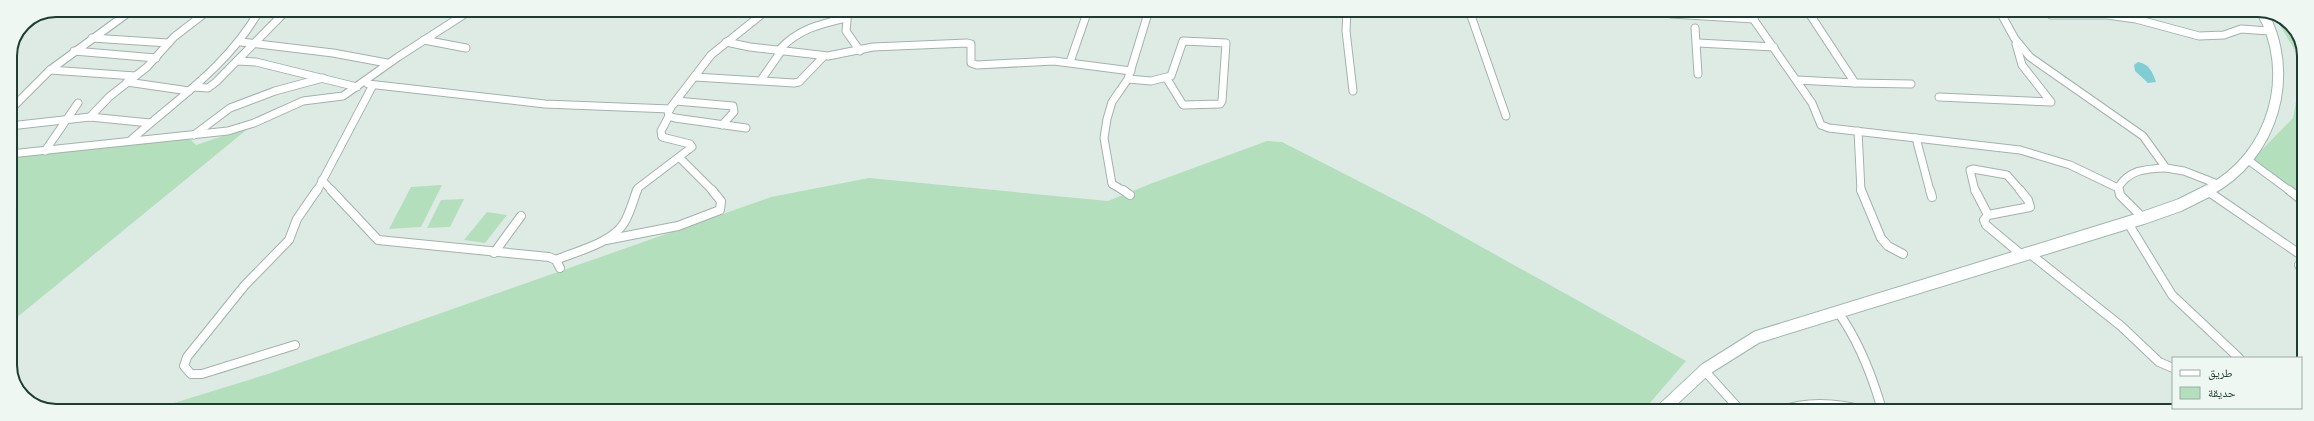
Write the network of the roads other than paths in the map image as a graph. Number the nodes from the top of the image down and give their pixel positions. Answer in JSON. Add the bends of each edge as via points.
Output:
{"nodes":[{"id":1,"x":122,"y":17,"type":"edge"},
{"id":2,"x":200,"y":17,"type":"edge"},
{"id":3,"x":256,"y":17,"type":"edge"},
{"id":4,"x":280,"y":17,"type":"edge"},
{"id":5,"x":460,"y":17,"type":"edge"},
{"id":6,"x":758,"y":17,"type":"edge"},
{"id":7,"x":1086,"y":17,"type":"edge"},
{"id":8,"x":1147,"y":17,"type":"edge"},
{"id":9,"x":1347,"y":17,"type":"edge"},
{"id":10,"x":1471,"y":17,"type":"edge"},
{"id":11,"x":1716,"y":17,"type":"edge"},
{"id":12,"x":1811,"y":17,"type":"edge"},
{"id":13,"x":2003,"y":17,"type":"edge"},
{"id":14,"x":2117,"y":17,"type":"edge"},
{"id":15,"x":846,"y":18,"type":"joint"},
{"id":16,"x":2267,"y":18,"type":"edge"},
{"id":17,"x":1754,"y":19,"type":"joint"},
{"id":18,"x":1695,"y":28,"type":"dead end"},
{"id":19,"x":2269,"y":31,"type":"junction"},
{"id":20,"x":92,"y":38,"type":"junction"},
{"id":21,"x":424,"y":40,"type":"junction"},
{"id":22,"x":241,"y":42,"type":"junction"},
{"id":23,"x":726,"y":42,"type":"junction"},
{"id":24,"x":168,"y":43,"type":"junction"},
{"id":25,"x":1698,"y":43,"type":"junction"},
{"id":26,"x":2016,"y":43,"type":"junction"},
{"id":27,"x":253,"y":44,"type":"junction"},
{"id":28,"x":1774,"y":47,"type":"junction"},
{"id":29,"x":466,"y":48,"type":"dead end"},
{"id":30,"x":780,"y":50,"type":"junction"},
{"id":31,"x":74,"y":51,"type":"junction"},
{"id":32,"x":860,"y":51,"type":"junction"},
{"id":33,"x":824,"y":56,"type":"junction"},
{"id":34,"x":156,"y":58,"type":"junction"},
{"id":35,"x":237,"y":61,"type":"junction"},
{"id":36,"x":1070,"y":62,"type":"junction"},
{"id":37,"x":387,"y":63,"type":"junction"},
{"id":38,"x":50,"y":70,"type":"junction"},
{"id":39,"x":1698,"y":74,"type":"dead end"},
{"id":40,"x":1130,"y":75,"type":"junction"},
{"id":41,"x":135,"y":76,"type":"junction"},
{"id":42,"x":695,"y":77,"type":"junction"},
{"id":43,"x":323,"y":78,"type":"junction"},
{"id":44,"x":1167,"y":79,"type":"junction"},
{"id":45,"x":761,"y":80,"type":"junction"},
{"id":46,"x":1797,"y":80,"type":"junction"},
{"id":47,"x":127,"y":82,"type":"junction"},
{"id":48,"x":1855,"y":82,"type":"junction"},
{"id":49,"x":1911,"y":84,"type":"dead end"},
{"id":50,"x":358,"y":85,"type":"junction"},
{"id":51,"x":373,"y":85,"type":"junction"},
{"id":52,"x":192,"y":89,"type":"junction"},
{"id":53,"x":1353,"y":91,"type":"dead end"},
{"id":54,"x":1939,"y":98,"type":"dead end"},
{"id":55,"x":676,"y":101,"type":"junction"},
{"id":56,"x":17,"y":103,"type":"edge"},
{"id":57,"x":78,"y":103,"type":"dead end"},
{"id":58,"x":670,"y":112,"type":"junction"},
{"id":59,"x":1506,"y":116,"type":"dead end"},
{"id":60,"x":90,"y":117,"type":"junction"},
{"id":61,"x":68,"y":120,"type":"junction"},
{"id":62,"x":150,"y":123,"type":"junction"},
{"id":63,"x":17,"y":125,"type":"edge"},
{"id":64,"x":722,"y":125,"type":"junction"},
{"id":65,"x":746,"y":128,"type":"dead end"},
{"id":66,"x":1858,"y":130,"type":"junction"},
{"id":67,"x":194,"y":135,"type":"junction"},
{"id":68,"x":1916,"y":138,"type":"junction"},
{"id":69,"x":130,"y":140,"type":"junction"},
{"id":70,"x":45,"y":151,"type":"junction"},
{"id":71,"x":17,"y":153,"type":"edge"},
{"id":72,"x":680,"y":158,"type":"junction"},
{"id":73,"x":2248,"y":160,"type":"junction"},
{"id":74,"x":2166,"y":168,"type":"junction"},
{"id":75,"x":322,"y":180,"type":"junction"},
{"id":76,"x":2220,"y":185,"type":"junction"},
{"id":77,"x":2118,"y":188,"type":"junction"},
{"id":78,"x":2209,"y":192,"type":"junction"},
{"id":79,"x":1130,"y":196,"type":"dead end"},
{"id":80,"x":1932,"y":197,"type":"dead end"},
{"id":81,"x":2297,"y":197,"type":"edge"},
{"id":82,"x":1988,"y":215,"type":"junction"},
{"id":83,"x":521,"y":216,"type":"dead end"},
{"id":84,"x":2143,"y":218,"type":"junction"},
{"id":85,"x":2128,"y":223,"type":"junction"},
{"id":86,"x":604,"y":240,"type":"junction"},
{"id":87,"x":494,"y":253,"type":"junction"},
{"id":88,"x":2297,"y":253,"type":"edge"},
{"id":89,"x":1903,"y":254,"type":"dead end"},
{"id":90,"x":2026,"y":254,"type":"junction"},
{"id":91,"x":1838,"y":312,"type":"junction"},
{"id":92,"x":295,"y":344,"type":"dead end"},
{"id":93,"x":2238,"y":357,"type":"edge"},
{"id":94,"x":2172,"y":368,"type":"edge"},
{"id":95,"x":1703,"y":369,"type":"junction"},
{"id":96,"x":1668,"y":404,"type":"edge"},
{"id":97,"x":1735,"y":404,"type":"edge"},
{"id":98,"x":1880,"y":404,"type":"edge"}],
"edges":[{"from":1,"to":20,"type":"street"},
{"from":2,"to":24,"type":"street"},
{"from":3,"to":22,"type":"street"},
{"from":4,"to":27,"type":"street"},
{"from":5,"to":21,"type":"street"},
{"from":6,"to":23,"type":"street"},
{"from":7,"to":36,"type":"street"},
{"from":8,"to":40,"type":"street"},
{"from":9,"to":53,"type":"street"},
{"from":10,"to":59,"type":"street"},
{"from":11,"to":17,"type":"street"},
{"from":12,"to":48,"type":"street"},
{"from":13,"to":26,"type":"street"},
{"from":14,"to":19,"type":"street","via":[[2136,19],[2199,36],[2224,35],[2241,29]]},
{"from":15,"to":30,"type":"street","via":[[797,33],[788,38]]},
{"from":15,"to":32,"type":"street","via":[[846,31]]},
{"from":16,"to":19,"type":"street"},
{"from":17,"to":28,"type":"street"},
{"from":18,"to":25,"type":"street"},
{"from":19,"to":73,"type":"street","via":[[2276,50],[2279,85],[2274,118]]},
{"from":20,"to":24,"type":"street"},
{"from":20,"to":31,"type":"street"},
{"from":21,"to":29,"type":"street"},
{"from":21,"to":37,"type":"street"},
{"from":22,"to":27,"type":"street"},
{"from":22,"to":52,"type":"street"},
{"from":23,"to":30,"type":"street"},
{"from":23,"to":42,"type":"street","via":[[711,55]]},
{"from":24,"to":34,"type":"street"},
{"from":25,"to":28,"type":"street"},
{"from":25,"to":39,"type":"street"},
{"from":26,"to":54,"type":"street","via":[[2022,65],[2051,102]]},
{"from":26,"to":74,"type":"street","via":[[2037,63],[2143,136]]},
{"from":27,"to":35,"type":"street"},
{"from":27,"to":37,"type":"street","via":[[333,53]]},
{"from":28,"to":46,"type":"street"},
{"from":30,"to":33,"type":"street"},
{"from":30,"to":45,"type":"street"},
{"from":31,"to":34,"type":"street"},
{"from":31,"to":38,"type":"street"},
{"from":32,"to":33,"type":"street"},
{"from":32,"to":36,"type":"street","via":[[874,47],[968,43],[971,44],[973,65],[1038,60]]},
{"from":33,"to":45,"type":"street","via":[[799,82]]},
{"from":34,"to":41,"type":"street"},
{"from":35,"to":43,"type":"street","via":[[256,62]]},
{"from":35,"to":52,"type":"street","via":[[212,86]]},
{"from":36,"to":40,"type":"street"},
{"from":37,"to":50,"type":"street"},
{"from":38,"to":41,"type":"street"},
{"from":38,"to":56,"type":"street"},
{"from":40,"to":44,"type":"street","via":[[1138,81]]},
{"from":40,"to":79,"type":"street","via":[[1112,102],[1104,138],[1112,184]]},
{"from":41,"to":47,"type":"street"},
{"from":42,"to":45,"type":"street"},
{"from":42,"to":55,"type":"street"},
{"from":43,"to":50,"type":"street"},
{"from":43,"to":67,"type":"street","via":[[250,99],[230,108]]},
{"from":44,"to":44,"type":"street","via":[[1171,76],[1183,41],[1226,43],[1220,104],[1184,105]]},
{"from":46,"to":48,"type":"street"},
{"from":46,"to":66,"type":"street","via":[[1812,103],[1821,125]]},
{"from":47,"to":52,"type":"street"},
{"from":47,"to":60,"type":"street"},
{"from":48,"to":49,"type":"street"},
{"from":50,"to":51,"type":"street"},
{"from":50,"to":67,"type":"street","via":[[343,96],[303,101],[254,123],[228,131]]},
{"from":51,"to":58,"type":"street","via":[[545,104]]},
{"from":51,"to":75,"type":"street"},
{"from":52,"to":62,"type":"street"},
{"from":55,"to":58,"type":"street"},
{"from":55,"to":64,"type":"street","via":[[733,106],[734,112]]},
{"from":57,"to":61,"type":"street"},
{"from":58,"to":64,"type":"street","via":[[675,118]]},
{"from":58,"to":72,"type":"street","via":[[661,131],[662,137],[692,145]]},
{"from":60,"to":61,"type":"street"},
{"from":60,"to":62,"type":"street"},
{"from":61,"to":63,"type":"street"},
{"from":61,"to":70,"type":"street"},
{"from":62,"to":69,"type":"street"},
{"from":64,"to":65,"type":"street"},
{"from":66,"to":68,"type":"street"},
{"from":66,"to":89,"type":"street","via":[[1861,194],[1881,238],[1888,246]]},
{"from":67,"to":69,"type":"street"},
{"from":68,"to":77,"type":"street","via":[[2020,150],[2044,156]]},
{"from":68,"to":80,"type":"street"},
{"from":69,"to":70,"type":"street"},
{"from":70,"to":71,"type":"street"},
{"from":72,"to":86,"type":"street","via":[[638,188],[625,222],[620,229]]},
{"from":72,"to":86,"type":"street","via":[[691,167],[720,202],[720,210],[699,221],[674,229]]},
{"from":73,"to":76,"type":"street"},
{"from":73,"to":81,"type":"street"},
{"from":74,"to":76,"type":"street","via":[[2184,171]]},
{"from":74,"to":77,"type":"street","via":[[2134,171],[2122,177]]},
{"from":75,"to":87,"type":"street","via":[[344,202],[364,228],[378,240]]},
{"from":75,"to":92,"type":"street","via":[[298,219],[289,240],[245,285],[187,357],[184,366],[192,375],[202,374]]},
{"from":76,"to":78,"type":"street"},
{"from":77,"to":84,"type":"street","via":[[2120,195]]},
{"from":78,"to":84,"type":"street"},
{"from":78,"to":88,"type":"street"},
{"from":82,"to":82,"type":"street","via":[[1973,185],[1970,170],[2007,175],[2030,203],[2030,207]]},
{"from":82,"to":90,"type":"street","via":[[1984,220],[1986,225]]},
{"from":83,"to":87,"type":"street"},
{"from":84,"to":85,"type":"street"},
{"from":85,"to":90,"type":"street"},
{"from":85,"to":93,"type":"street","via":[[2172,295]]},
{"from":86,"to":87,"type":"street","via":[[558,264],[549,257]]},
{"from":90,"to":91,"type":"street"},
{"from":90,"to":94,"type":"street","via":[[2121,326],[2159,362]]},
{"from":91,"to":95,"type":"street","via":[[1757,337],[1726,353]]},
{"from":91,"to":98,"type":"street","via":[[1848,325],[1873,377]]},
{"from":95,"to":96,"type":"street"},
{"from":95,"to":97,"type":"street"}]}
